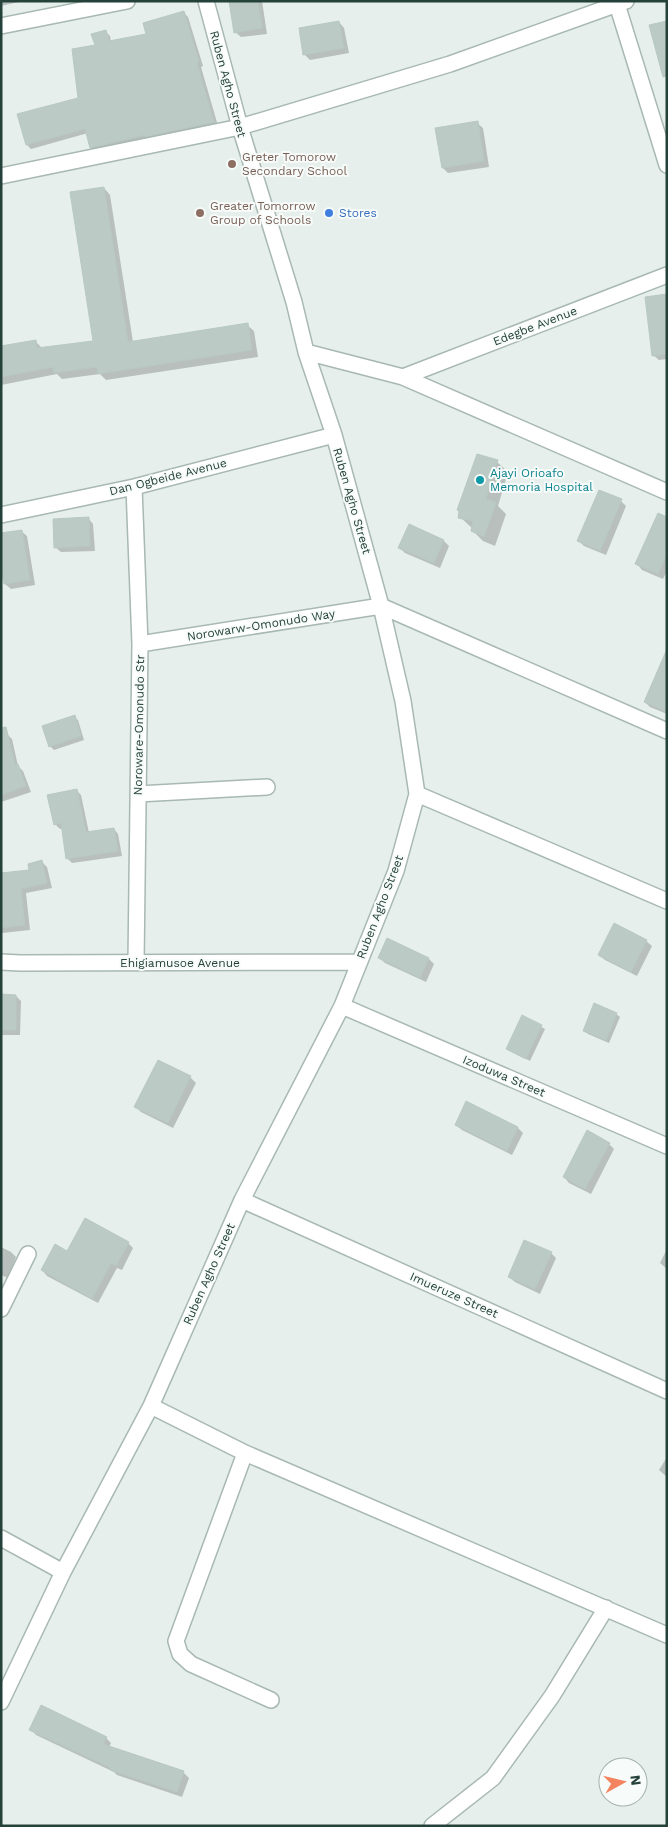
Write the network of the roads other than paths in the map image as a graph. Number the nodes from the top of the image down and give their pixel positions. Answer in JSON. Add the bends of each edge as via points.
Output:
{"nodes":[{"id":1,"x":127,"y":1,"type":"edge"},
{"id":2,"x":206,"y":1,"type":"edge"},
{"id":3,"x":620,"y":2,"type":"edge"},
{"id":4,"x":1,"y":26,"type":"edge"},
{"id":5,"x":240,"y":127,"type":"junction"},
{"id":6,"x":667,"y":165,"type":"edge"},
{"id":7,"x":1,"y":176,"type":"edge"},
{"id":8,"x":667,"y":275,"type":"edge"},
{"id":9,"x":306,"y":352,"type":"junction"},
{"id":10,"x":403,"y":377,"type":"junction"},
{"id":11,"x":334,"y":435,"type":"junction"},
{"id":12,"x":134,"y":487,"type":"junction"},
{"id":13,"x":663,"y":488,"type":"edge"},
{"id":14,"x":1,"y":515,"type":"edge"},
{"id":15,"x":381,"y":606,"type":"junction"},
{"id":16,"x":140,"y":644,"type":"junction"},
{"id":17,"x":667,"y":731,"type":"edge"},
{"id":18,"x":266,"y":787,"type":"dead end"},
{"id":19,"x":138,"y":794,"type":"junction"},
{"id":20,"x":418,"y":794,"type":"junction"},
{"id":21,"x":667,"y":901,"type":"edge"},
{"id":22,"x":1,"y":962,"type":"edge"},
{"id":23,"x":359,"y":962,"type":"junction"},
{"id":24,"x":136,"y":963,"type":"junction"},
{"id":25,"x":342,"y":1006,"type":"junction"},
{"id":26,"x":667,"y":1146,"type":"edge"},
{"id":27,"x":242,"y":1200,"type":"junction"},
{"id":28,"x":28,"y":1254,"type":"dead end"},
{"id":29,"x":1,"y":1308,"type":"edge"},
{"id":30,"x":667,"y":1390,"type":"edge"},
{"id":31,"x":151,"y":1406,"type":"junction"},
{"id":32,"x":245,"y":1453,"type":"junction"},
{"id":33,"x":1,"y":1538,"type":"edge"},
{"id":34,"x":63,"y":1572,"type":"junction"},
{"id":35,"x":606,"y":1608,"type":"junction"},
{"id":36,"x":667,"y":1635,"type":"edge"},
{"id":37,"x":271,"y":1700,"type":"dead end"},
{"id":38,"x":1,"y":1702,"type":"edge"},
{"id":39,"x":432,"y":1826,"type":"edge"}],
"edges":[{"from":1,"to":4,"type":"street"},
{"from":2,"to":5,"type":"street","name":"Ruben Agho Street"},
{"from":3,"to":5,"type":"street","via":[[450,64]]},
{"from":3,"to":6,"type":"street"},
{"from":5,"to":7,"type":"street"},
{"from":5,"to":9,"type":"street","name":"Ruben Agho Street","via":[[294,302]]},
{"from":8,"to":10,"type":"street","name":"Edegbe Avenue"},
{"from":9,"to":10,"type":"street"},
{"from":9,"to":11,"type":"street","name":"Ruben Agho Street"},
{"from":10,"to":13,"type":"street"},
{"from":11,"to":12,"type":"street","name":"Dan Ogbeide Avenue"},
{"from":11,"to":15,"type":"street","name":"Ruben Agho Street"},
{"from":12,"to":14,"type":"street","name":"Dan Ogbeide Avenue"},
{"from":12,"to":16,"type":"street","name":"Noroware-Omonudo Str"},
{"from":15,"to":16,"type":"street","name":"Norowarw-Omonudo Way"},
{"from":15,"to":17,"type":"street"},
{"from":15,"to":20,"type":"street","name":"Ruben Agho Street","via":[[403,701]]},
{"from":16,"to":19,"type":"street","name":"Noroware-Omonudo Str"},
{"from":18,"to":19,"type":"street"},
{"from":19,"to":24,"type":"street","name":"Noroware-Omonudo Str"},
{"from":20,"to":21,"type":"street"},
{"from":20,"to":23,"type":"street","name":"Ruben Agho Street","via":[[396,871]]},
{"from":22,"to":24,"type":"street","name":"Ehigiamusoe Avenue"},
{"from":23,"to":24,"type":"street","name":"Ehigiamusoe Avenue"},
{"from":23,"to":25,"type":"street","name":"Ruben Agho Street"},
{"from":25,"to":26,"type":"street","name":"Izoduwa Street"},
{"from":25,"to":27,"type":"street","name":"Ruben Agho Street"},
{"from":27,"to":30,"type":"street","name":"Imueruze Street"},
{"from":27,"to":31,"type":"street","name":"Ruben Agho Street"},
{"from":28,"to":29,"type":"street"},
{"from":31,"to":32,"type":"street"},
{"from":31,"to":34,"type":"street","name":"Ruben Agho Street"},
{"from":32,"to":35,"type":"street"},
{"from":32,"to":37,"type":"street","via":[[176,1641],[180,1654],[191,1664]]},
{"from":33,"to":34,"type":"street"},
{"from":34,"to":38,"type":"street","name":"Ruben Agho Street"},
{"from":35,"to":36,"type":"street"},
{"from":35,"to":39,"type":"street","via":[[552,1696],[492,1778]]}]}
